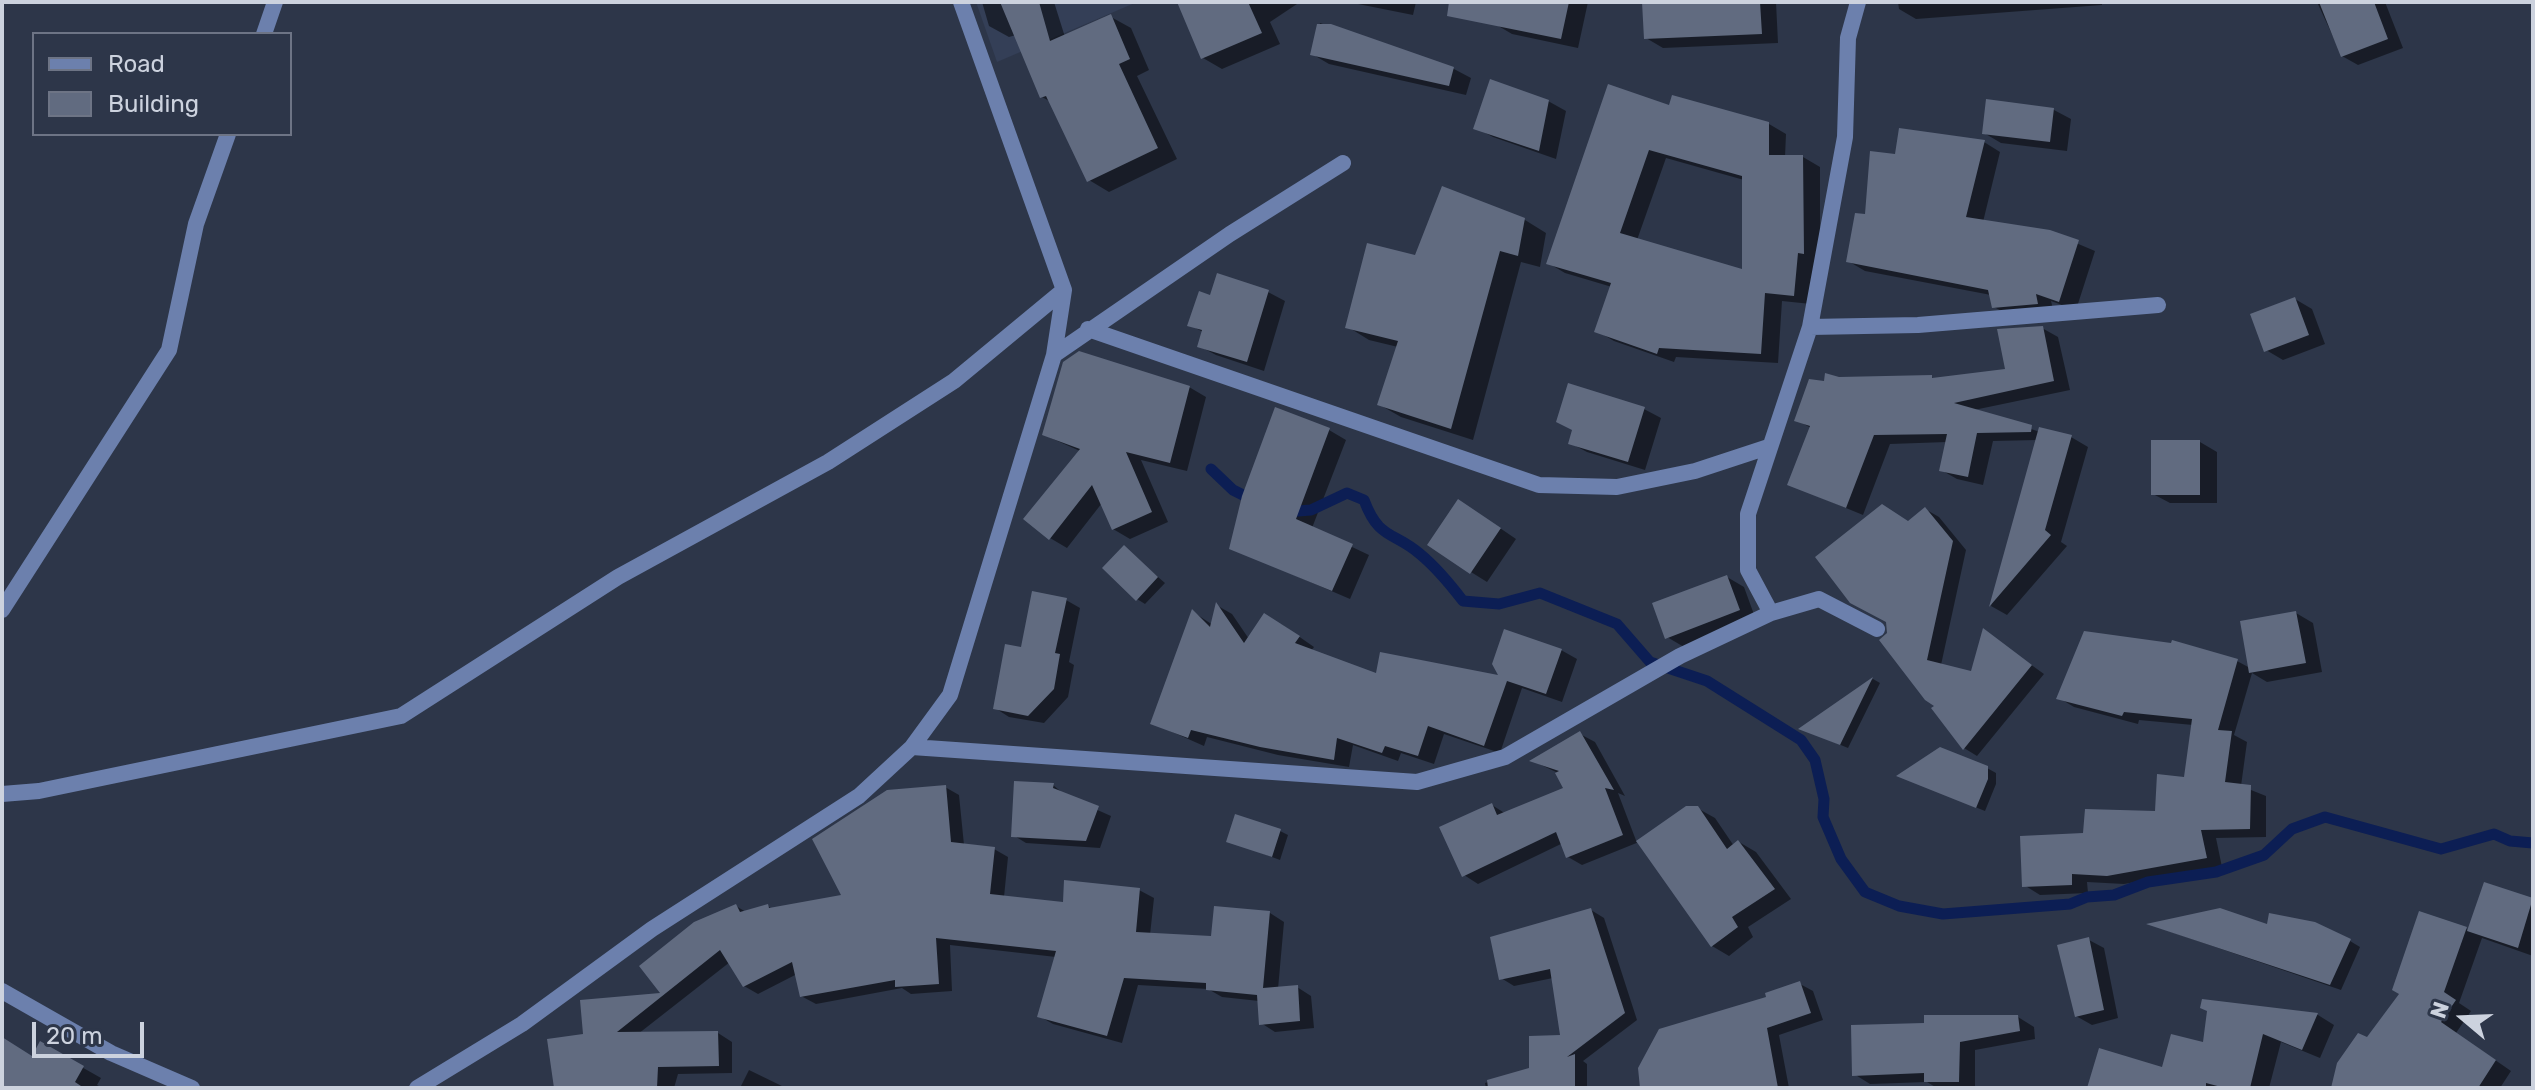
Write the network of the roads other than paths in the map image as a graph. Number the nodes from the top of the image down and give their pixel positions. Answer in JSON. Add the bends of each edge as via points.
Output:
{"nodes":[{"id":1,"x":275,"y":2,"type":"edge"},
{"id":2,"x":961,"y":2,"type":"edge"},
{"id":3,"x":1858,"y":2,"type":"edge"},
{"id":4,"x":265,"y":32,"type":"edge"},
{"id":5,"x":227,"y":136,"type":"edge"},
{"id":6,"x":1343,"y":163,"type":"dead end"},
{"id":7,"x":1064,"y":290,"type":"junction"},
{"id":8,"x":2158,"y":305,"type":"dead end"},
{"id":9,"x":1810,"y":327,"type":"junction"},
{"id":10,"x":1088,"y":329,"type":"junction"},
{"id":11,"x":1054,"y":355,"type":"junction"},
{"id":12,"x":1768,"y":447,"type":"junction"},
{"id":13,"x":2,"y":610,"type":"edge"},
{"id":14,"x":1771,"y":613,"type":"junction"},
{"id":15,"x":1877,"y":629,"type":"dead end"},
{"id":16,"x":912,"y":747,"type":"junction"},
{"id":17,"x":2,"y":794,"type":"edge"},
{"id":18,"x":2,"y":991,"type":"edge"},
{"id":19,"x":192,"y":1088,"type":"edge"},
{"id":20,"x":417,"y":1088,"type":"edge"}],
"edges":[{"from":1,"to":4,"type":"street"},
{"from":2,"to":7,"type":"street"},
{"from":3,"to":9,"type":"street","via":[[1848,38],[1845,137]]},
{"from":5,"to":13,"type":"street","via":[[196,224],[169,350]]},
{"from":6,"to":10,"type":"street"},
{"from":7,"to":11,"type":"street"},
{"from":7,"to":17,"type":"street","via":[[954,381],[828,462],[618,577],[401,716],[39,791]]},
{"from":8,"to":9,"type":"street","via":[[1918,325]]},
{"from":9,"to":12,"type":"street"},
{"from":10,"to":11,"type":"street"},
{"from":10,"to":12,"type":"street","via":[[1539,485],[1617,487],[1695,471]]},
{"from":11,"to":16,"type":"street","via":[[950,695]]},
{"from":12,"to":14,"type":"street","via":[[1748,514],[1748,570]]},
{"from":14,"to":15,"type":"street","via":[[1819,599]]},
{"from":14,"to":16,"type":"street","via":[[1680,656],[1505,757],[1417,782]]},
{"from":16,"to":20,"type":"street","via":[[859,796],[652,929],[522,1024]]},
{"from":18,"to":19,"type":"street","via":[[111,1053]]}]}
